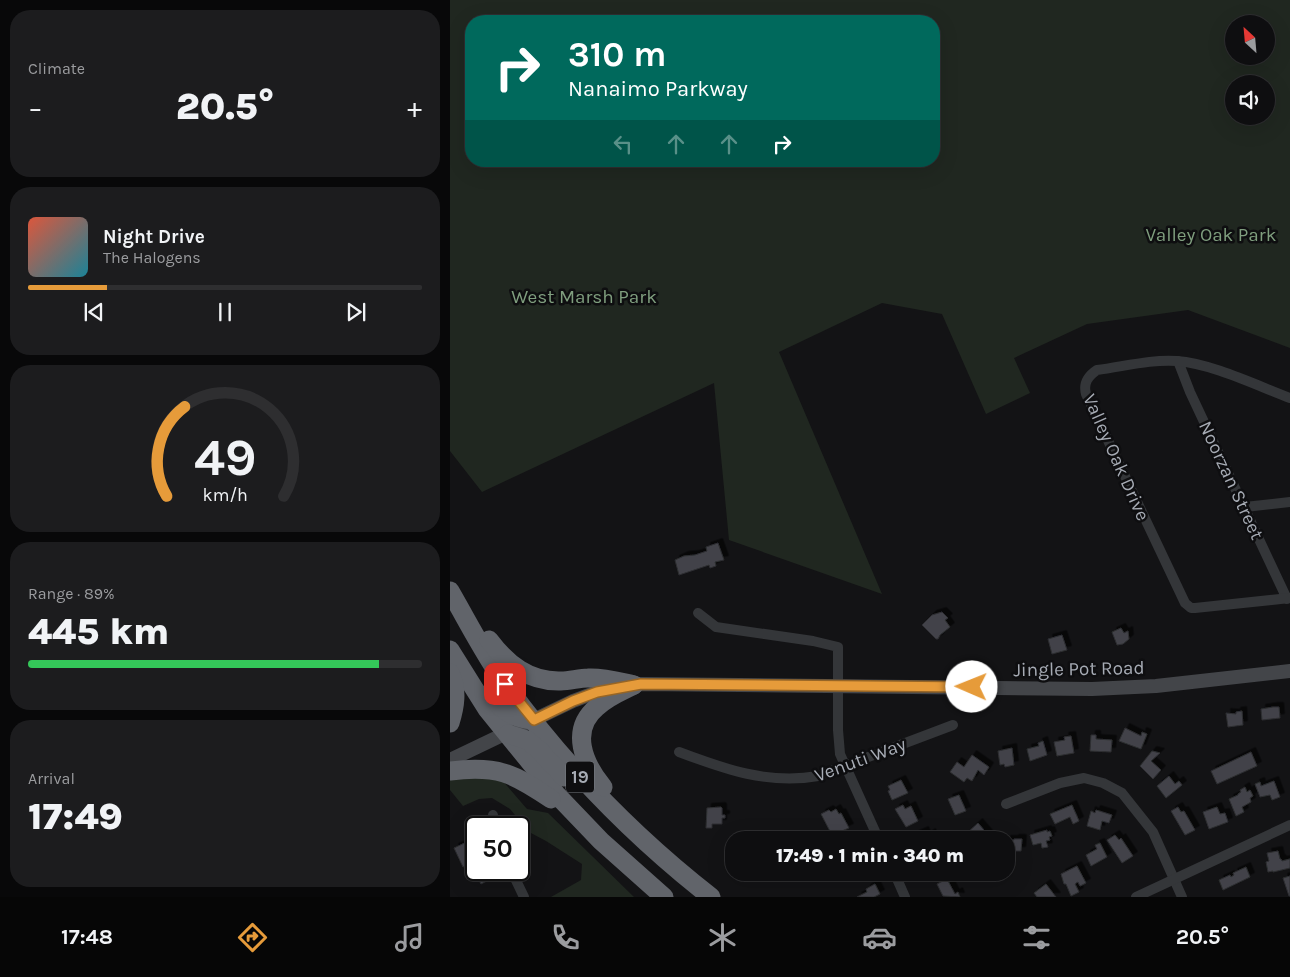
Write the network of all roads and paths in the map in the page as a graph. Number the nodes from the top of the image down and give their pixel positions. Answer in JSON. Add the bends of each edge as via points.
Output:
{"nodes":[{"id":1,"x":1178,"y":361,"type":"junction"},
{"id":2,"x":1290,"y":398,"type":"edge"},
{"id":3,"x":1290,"y":502,"type":"edge"},
{"id":4,"x":1245,"y":507,"type":"junction"},
{"id":5,"x":450,"y":586,"type":"edge"},
{"id":6,"x":450,"y":591,"type":"edge"},
{"id":7,"x":1289,"y":598,"type":"edge"},
{"id":8,"x":698,"y":613,"type":"dead end"},
{"id":9,"x":450,"y":636,"type":"edge"},
{"id":10,"x":450,"y":650,"type":"edge"},
{"id":11,"x":1290,"y":671,"type":"edge"},
{"id":12,"x":450,"y":674,"type":"edge"},
{"id":13,"x":634,"y":685,"type":"junction"},
{"id":14,"x":838,"y":686,"type":"junction"},
{"id":15,"x":534,"y":720,"type":"junction"},
{"id":16,"x":450,"y":723,"type":"edge"},
{"id":17,"x":953,"y":725,"type":"dead end"},
{"id":18,"x":507,"y":733,"type":"junction"},
{"id":19,"x":679,"y":752,"type":"dead end"},
{"id":20,"x":450,"y":760,"type":"edge"},
{"id":21,"x":845,"y":766,"type":"junction"},
{"id":22,"x":450,"y":771,"type":"edge"},
{"id":23,"x":1006,"y":804,"type":"dead end"},
{"id":24,"x":572,"y":810,"type":"junction"},
{"id":25,"x":1290,"y":825,"type":"edge"},
{"id":26,"x":632,"y":830,"type":"junction"},
{"id":27,"x":875,"y":831,"type":"edge"},
{"id":28,"x":1174,"y":878,"type":"junction"},
{"id":29,"x":514,"y":881,"type":"edge"},
{"id":30,"x":898,"y":881,"type":"edge"},
{"id":31,"x":520,"y":896,"type":"edge"},
{"id":32,"x":664,"y":897,"type":"edge"},
{"id":33,"x":711,"y":897,"type":"edge"},
{"id":34,"x":905,"y":897,"type":"edge"},
{"id":35,"x":1136,"y":897,"type":"edge"},
{"id":36,"x":1182,"y":897,"type":"edge"}],
"edges":[{"from":1,"to":2,"type":"street","name":"Valley Oak Drive","via":[[1212,369]]},
{"from":1,"to":4,"type":"street","name":"Noorzan Street"},
{"from":1,"to":7,"type":"street","name":"Valley Oak Drive","via":[[1097,370],[1086,380],[1086,394],[1185,603],[1194,608]]},
{"from":3,"to":4,"type":"street"},
{"from":4,"to":7,"type":"street","name":"Noorzan Street"},
{"from":5,"to":13,"type":"highway","via":[[496,649],[524,674],[562,682],[589,678]]},
{"from":6,"to":15,"type":"highway","number":"19","via":[[505,684]]},
{"from":8,"to":14,"type":"street","via":[[716,627],[838,647]]},
{"from":9,"to":15,"type":"highway","via":[[501,707],[515,717]]},
{"from":10,"to":18,"type":"highway","number":"19","via":[[484,706]]},
{"from":11,"to":14,"type":"main road","name":"Jingle Pot Road","via":[[1126,688]]},
{"from":12,"to":16,"type":"highway","via":[[456,704]]},
{"from":13,"to":14,"type":"main road","name":"Jingle Pot Road"},
{"from":13,"to":15,"type":"main road","name":"Jingle Pot Road","via":[[597,692]]},
{"from":13,"to":26,"type":"highway","via":[[597,706],[586,721],[581,738],[589,768]]},
{"from":14,"to":21,"type":"street","via":[[840,754]]},
{"from":15,"to":18,"type":"main road","name":"Jingle Pot Road"},
{"from":15,"to":26,"type":"highway","number":"19","via":[[580,777]]},
{"from":17,"to":21,"type":"street","name":"Venuti Way"},
{"from":18,"to":20,"type":"main road","name":"Jingle Pot Road"},
{"from":18,"to":24,"type":"highway","number":"19"},
{"from":18,"to":26,"type":"highway","via":[[527,740],[603,814]]},
{"from":19,"to":21,"type":"street","name":"Venuti Way","via":[[721,768],[780,779],[818,776]]},
{"from":21,"to":27,"type":"street"},
{"from":22,"to":24,"type":"highway","via":[[474,768],[510,774]]},
{"from":23,"to":28,"type":"street","via":[[1060,783],[1084,778],[1103,783],[1122,793],[1153,832]]},
{"from":24,"to":32,"type":"highway","number":"19","via":[[619,858]]},
{"from":25,"to":28,"type":"street"},
{"from":26,"to":33,"type":"highway","number":"19"},
{"from":28,"to":35,"type":"street"},
{"from":28,"to":36,"type":"street"},
{"from":29,"to":31,"type":"street"},
{"from":30,"to":34,"type":"street"}]}
